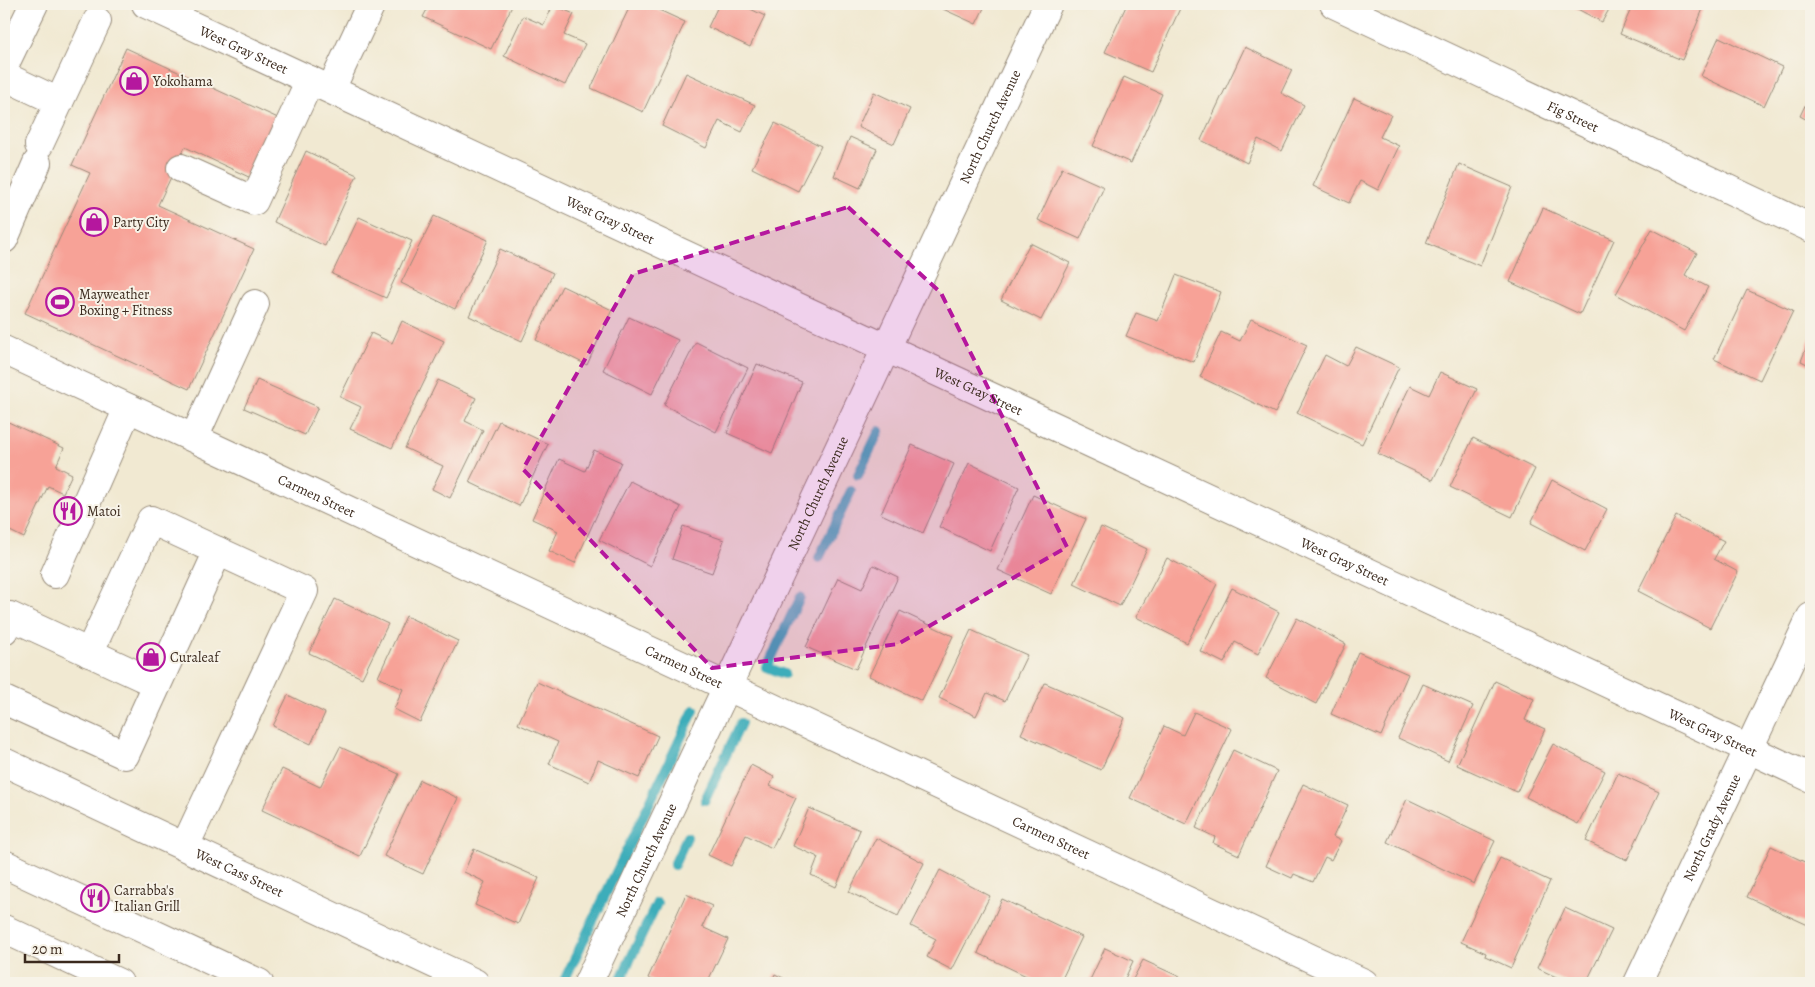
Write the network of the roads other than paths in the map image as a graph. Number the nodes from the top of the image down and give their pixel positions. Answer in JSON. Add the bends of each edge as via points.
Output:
{"nodes":[{"id":1,"x":34,"y":4,"type":"edge"},
{"id":2,"x":146,"y":4,"type":"edge"},
{"id":3,"x":371,"y":4,"type":"edge"},
{"id":4,"x":1048,"y":4,"type":"edge"},
{"id":5,"x":1334,"y":4,"type":"edge"},
{"id":6,"x":97,"y":21,"type":"dead end"},
{"id":7,"x":4,"y":66,"type":"edge"},
{"id":8,"x":4,"y":76,"type":"edge"},
{"id":9,"x":320,"y":85,"type":"junction"},
{"id":10,"x":59,"y":102,"type":"junction"},
{"id":11,"x":181,"y":168,"type":"dead end"},
{"id":12,"x":7,"y":225,"type":"edge"},
{"id":13,"x":1811,"y":228,"type":"edge"},
{"id":14,"x":255,"y":304,"type":"dead end"},
{"id":15,"x":885,"y":347,"type":"junction"},
{"id":16,"x":4,"y":350,"type":"edge"},
{"id":17,"x":128,"y":408,"type":"junction"},
{"id":18,"x":194,"y":438,"type":"junction"},
{"id":19,"x":218,"y":551,"type":"junction"},
{"id":20,"x":55,"y":574,"type":"dead end"},
{"id":21,"x":1811,"y":617,"type":"edge"},
{"id":22,"x":4,"y":630,"type":"edge"},
{"id":23,"x":89,"y":653,"type":"junction"},
{"id":24,"x":157,"y":684,"type":"junction"},
{"id":25,"x":728,"y":687,"type":"junction"},
{"id":26,"x":4,"y":700,"type":"edge"},
{"id":27,"x":1748,"y":748,"type":"junction"},
{"id":28,"x":4,"y":762,"type":"edge"},
{"id":29,"x":1811,"y":778,"type":"edge"},
{"id":30,"x":185,"y":846,"type":"junction"},
{"id":31,"x":4,"y":864,"type":"edge"},
{"id":32,"x":4,"y":929,"type":"edge"},
{"id":33,"x":459,"y":980,"type":"edge"},
{"id":34,"x":119,"y":983,"type":"edge"},
{"id":35,"x":259,"y":983,"type":"edge"},
{"id":36,"x":588,"y":983,"type":"edge"},
{"id":37,"x":1364,"y":983,"type":"edge"},
{"id":38,"x":1638,"y":983,"type":"edge"}],
"edges":[{"from":1,"to":7,"type":"street"},
{"from":2,"to":9,"type":"street","name":"West Gray Street"},
{"from":3,"to":9,"type":"street"},
{"from":4,"to":15,"type":"street","name":"North Church Avenue"},
{"from":5,"to":13,"type":"street","name":"Fig Street"},
{"from":6,"to":10,"type":"street"},
{"from":8,"to":10,"type":"street"},
{"from":9,"to":11,"type":"street","via":[[254,201]]},
{"from":9,"to":15,"type":"street","name":"West Gray Street"},
{"from":10,"to":12,"type":"street"},
{"from":14,"to":18,"type":"street"},
{"from":15,"to":25,"type":"street","name":"North Church Avenue"},
{"from":15,"to":27,"type":"street","name":"West Gray Street"},
{"from":16,"to":17,"type":"street","name":"Carmen Street"},
{"from":17,"to":18,"type":"street","name":"Carmen Street"},
{"from":17,"to":20,"type":"street"},
{"from":18,"to":25,"type":"street","name":"Carmen Street"},
{"from":19,"to":23,"type":"street","via":[[151,520]]},
{"from":19,"to":24,"type":"street"},
{"from":19,"to":30,"type":"street","via":[[304,590]]},
{"from":21,"to":27,"type":"street","name":"North Grady Avenue"},
{"from":22,"to":23,"type":"street","via":[[10,616]]},
{"from":23,"to":24,"type":"street"},
{"from":24,"to":26,"type":"street","via":[[125,755]]},
{"from":25,"to":36,"type":"street","name":"North Church Avenue"},
{"from":25,"to":37,"type":"street","name":"Carmen Street"},
{"from":27,"to":29,"type":"street","name":"West Gray Street"},
{"from":27,"to":38,"type":"street","name":"North Grady Avenue"},
{"from":28,"to":30,"type":"street","name":"West Cass Street"},
{"from":30,"to":33,"type":"street","name":"West Cass Street"},
{"from":31,"to":35,"type":"street"},
{"from":32,"to":34,"type":"street"}]}
